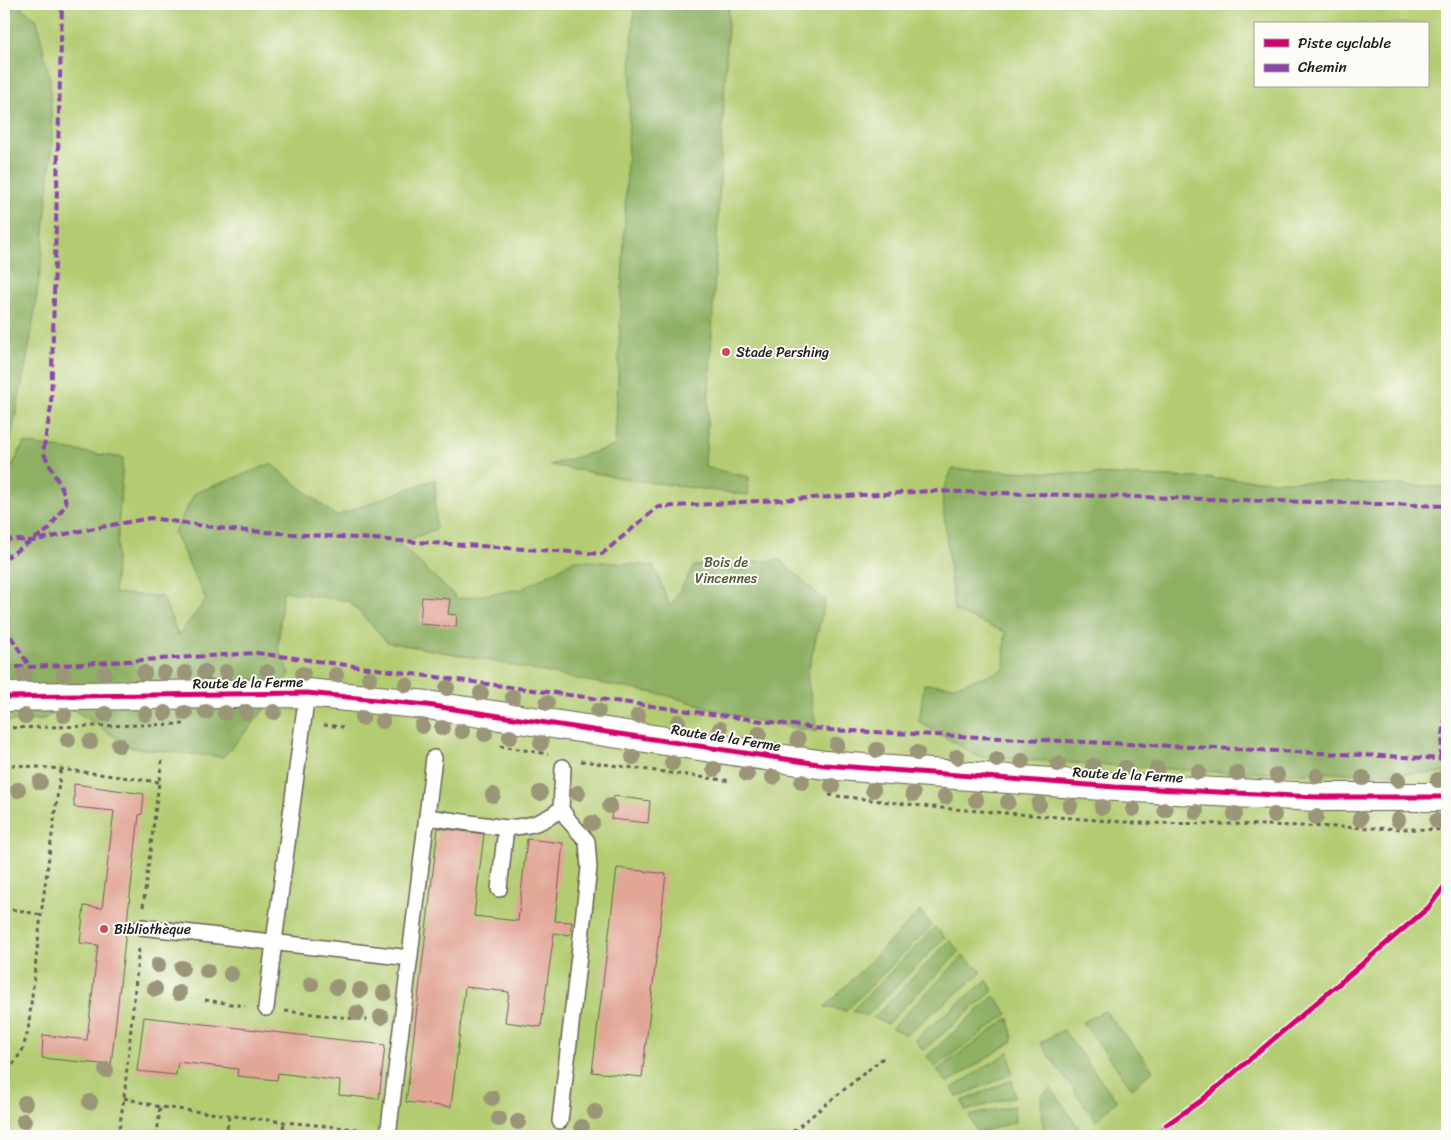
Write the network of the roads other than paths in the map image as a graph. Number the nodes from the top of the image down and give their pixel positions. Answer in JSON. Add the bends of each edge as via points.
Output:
{"nodes":[{"id":1,"x":307,"y":693,"type":"junction"},
{"id":2,"x":4,"y":697,"type":"edge"},
{"id":3,"x":434,"y":758,"type":"dead end"},
{"id":4,"x":563,"y":766,"type":"dead end"},
{"id":5,"x":1447,"y":797,"type":"edge"},
{"id":6,"x":561,"y":809,"type":"junction"},
{"id":7,"x":427,"y":817,"type":"junction"},
{"id":8,"x":506,"y":828,"type":"junction"},
{"id":9,"x":499,"y":890,"type":"dead end"},
{"id":10,"x":141,"y":927,"type":"road end"},
{"id":11,"x":274,"y":942,"type":"junction"},
{"id":12,"x":410,"y":958,"type":"junction"},
{"id":13,"x":266,"y":1008,"type":"dead end"},
{"id":14,"x":560,"y":1121,"type":"dead end"},
{"id":15,"x":388,"y":1134,"type":"edge"}],
"edges":[{"from":1,"to":2,"type":"street","name":"Route de la Ferme"},
{"from":1,"to":5,"type":"street","name":"Route de la Ferme","via":[[428,705],[825,765],[1115,787],[1316,797]]},
{"from":1,"to":11,"type":"lane"},
{"from":3,"to":7,"type":"lane"},
{"from":4,"to":6,"type":"lane"},
{"from":6,"to":8,"type":"lane","via":[[548,819],[530,826]]},
{"from":6,"to":14,"type":"lane","via":[[587,841],[589,868]]},
{"from":7,"to":8,"type":"lane"},
{"from":7,"to":12,"type":"lane"},
{"from":8,"to":9,"type":"lane"},
{"from":10,"to":11,"type":"lane"},
{"from":11,"to":12,"type":"lane"},
{"from":11,"to":13,"type":"lane"},
{"from":12,"to":15,"type":"lane"}]}
